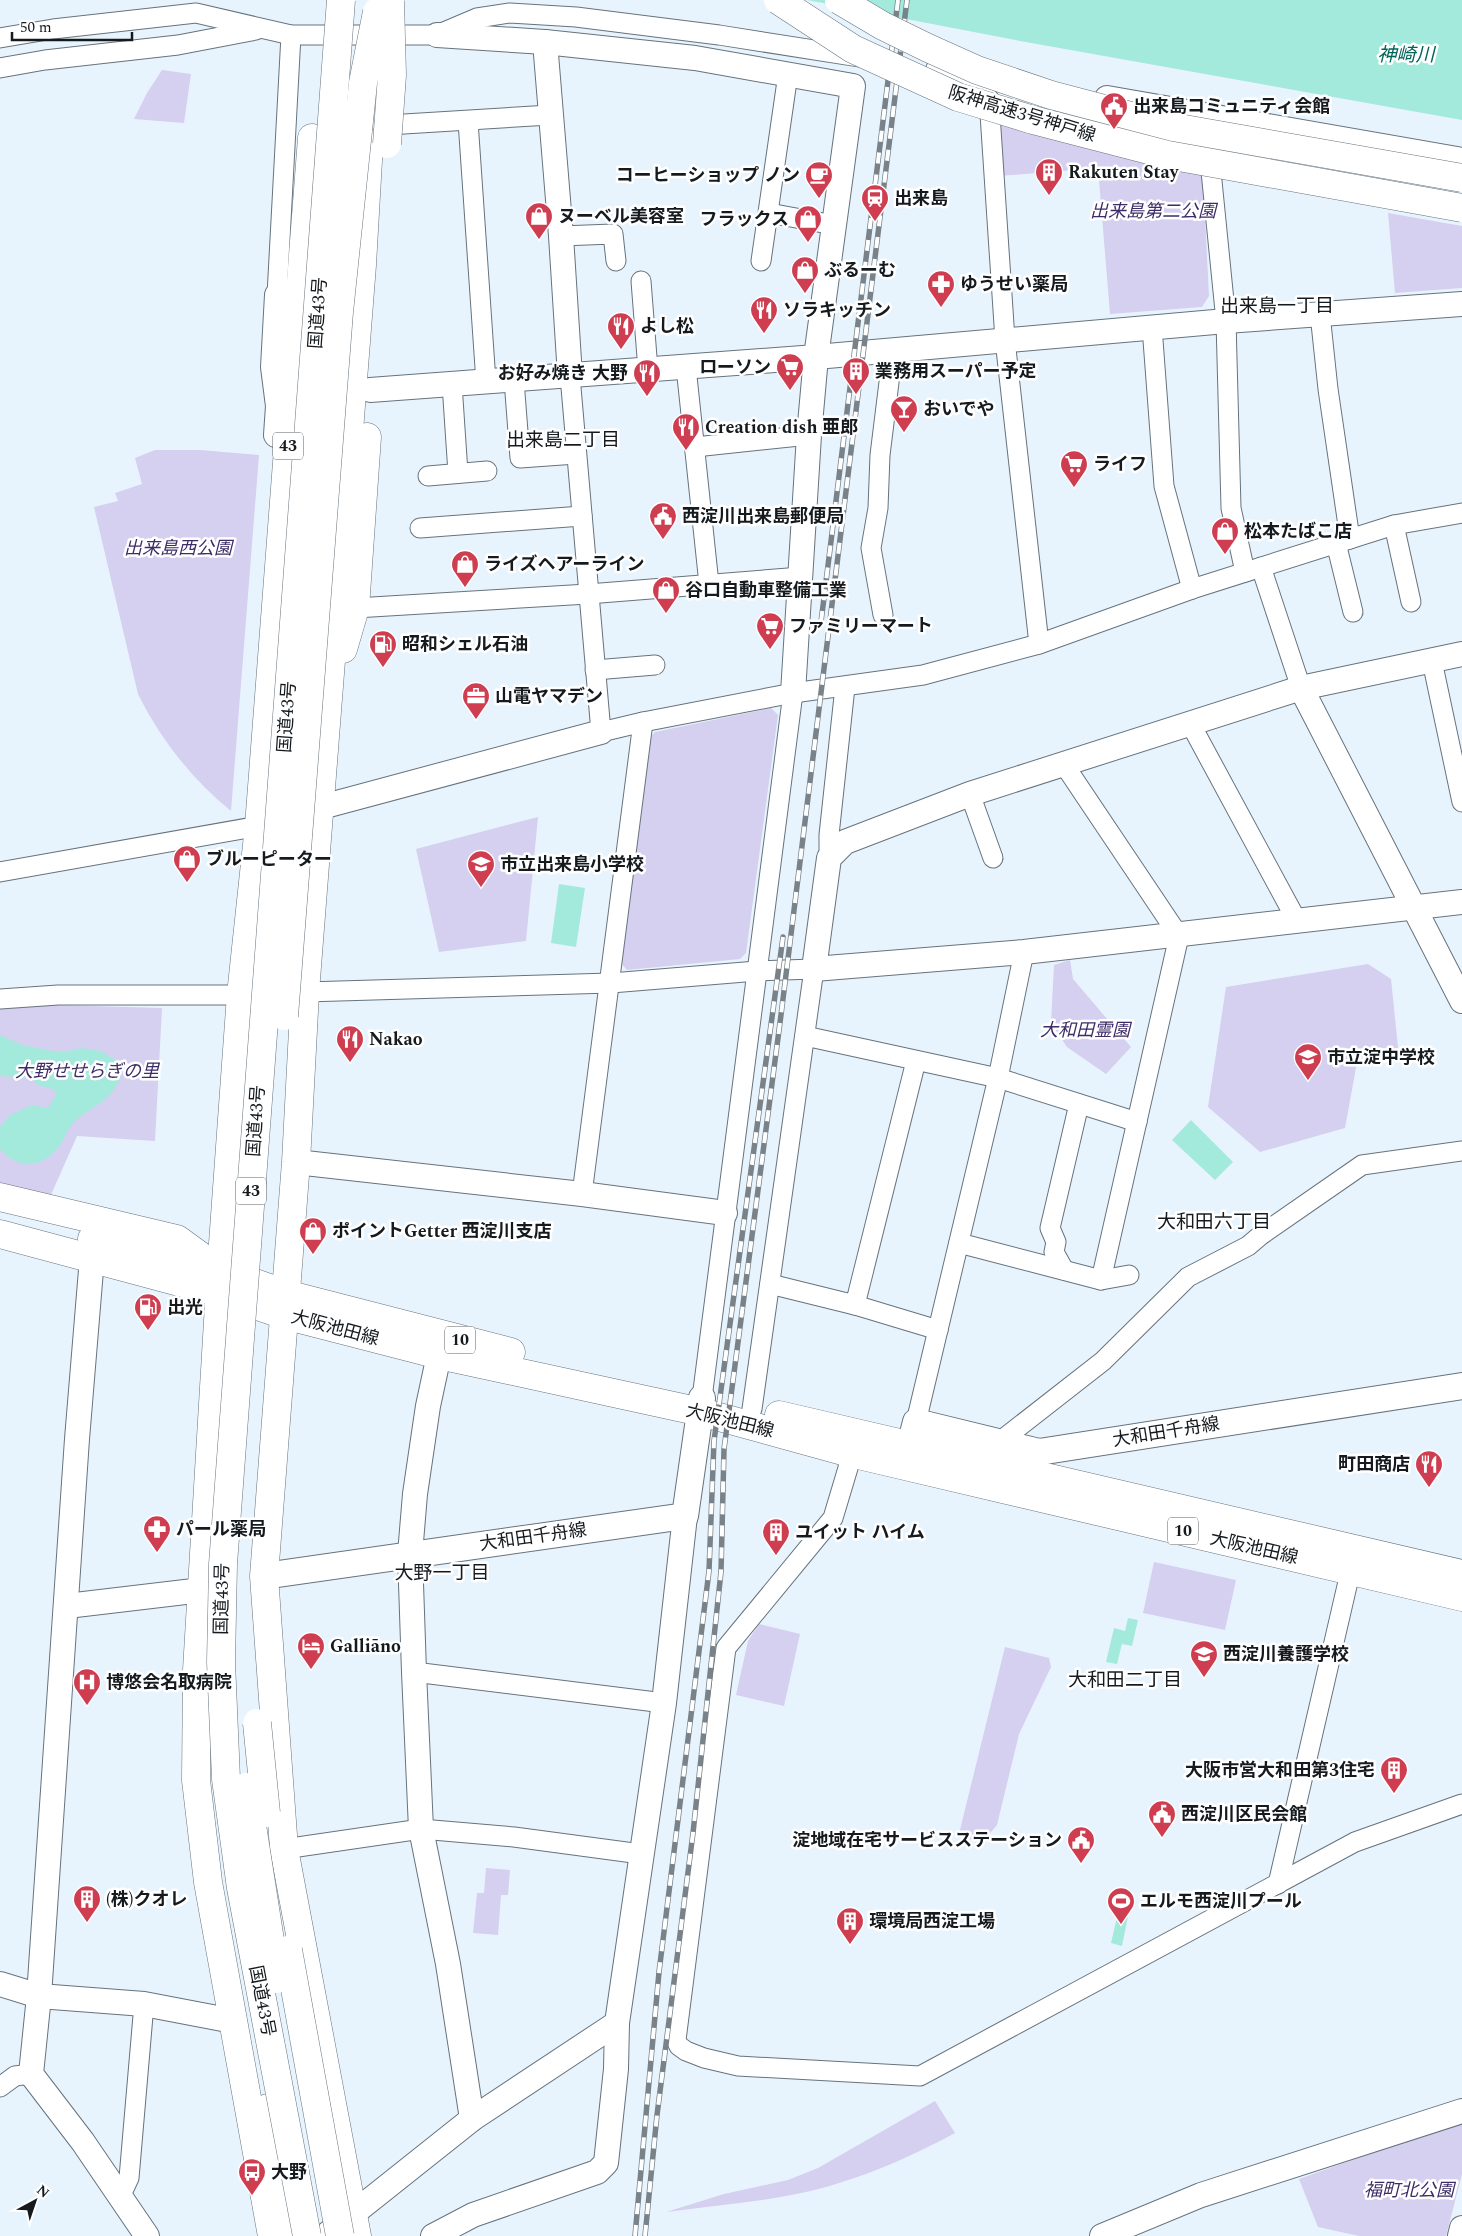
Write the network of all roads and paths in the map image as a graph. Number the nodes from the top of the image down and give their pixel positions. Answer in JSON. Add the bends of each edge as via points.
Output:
{"nodes":[{"id":1,"x":323,"y":0,"type":"edge"},
{"id":2,"x":341,"y":0,"type":"edge"},
{"id":3,"x":778,"y":0,"type":"edge"},
{"id":4,"x":839,"y":0,"type":"edge"},
{"id":5,"x":382,"y":4,"type":"edge"},
{"id":6,"x":263,"y":29,"type":"junction"},
{"id":7,"x":292,"y":35,"type":"junction"},
{"id":8,"x":438,"y":35,"type":"junction"},
{"id":9,"x":0,"y":38,"type":"edge"},
{"id":10,"x":545,"y":42,"type":"junction"},
{"id":11,"x":0,"y":68,"type":"edge"},
{"id":12,"x":938,"y":70,"type":"junction"},
{"id":13,"x":788,"y":74,"type":"junction"},
{"id":14,"x":1206,"y":115,"type":"junction"},
{"id":15,"x":550,"y":116,"type":"junction"},
{"id":16,"x":468,"y":121,"type":"junction"},
{"id":17,"x":382,"y":137,"type":"junction"},
{"id":18,"x":1462,"y":160,"type":"edge"},
{"id":19,"x":1462,"y":178,"type":"edge"},
{"id":20,"x":1462,"y":208,"type":"edge"},
{"id":21,"x":769,"y":213,"type":"junction"},
{"id":22,"x":834,"y":225,"type":"junction"},
{"id":23,"x":561,"y":236,"type":"junction"},
{"id":24,"x":761,"y":260,"type":"dead end"},
{"id":25,"x":616,"y":261,"type":"dead end"},
{"id":26,"x":642,"y":281,"type":"dead end"},
{"id":27,"x":277,"y":295,"type":"joint"},
{"id":28,"x":1462,"y":304,"type":"edge"},
{"id":29,"x":1320,"y":314,"type":"junction"},
{"id":30,"x":1226,"y":321,"type":"junction"},
{"id":31,"x":1152,"y":328,"type":"junction"},
{"id":32,"x":1005,"y":340,"type":"junction"},
{"id":33,"x":894,"y":350,"type":"junction"},
{"id":34,"x":816,"y":357,"type":"junction"},
{"id":35,"x":686,"y":367,"type":"junction"},
{"id":36,"x":648,"y":370,"type":"junction"},
{"id":37,"x":570,"y":376,"type":"junction"},
{"id":38,"x":514,"y":380,"type":"junction"},
{"id":39,"x":486,"y":382,"type":"junction"},
{"id":40,"x":452,"y":384,"type":"junction"},
{"id":41,"x":370,"y":390,"type":"junction"},
{"id":42,"x":809,"y":435,"type":"junction"},
{"id":43,"x":695,"y":447,"type":"junction"},
{"id":44,"x":576,"y":454,"type":"junction"},
{"id":45,"x":487,"y":471,"type":"dead end"},
{"id":46,"x":458,"y":473,"type":"junction"},
{"id":47,"x":428,"y":476,"type":"dead end"},
{"id":48,"x":1462,"y":513,"type":"edge"},
{"id":49,"x":582,"y":516,"type":"junction"},
{"id":50,"x":1394,"y":525,"type":"junction"},
{"id":51,"x":420,"y":528,"type":"dead end"},
{"id":52,"x":1343,"y":541,"type":"junction"},
{"id":53,"x":1253,"y":570,"type":"junction"},
{"id":54,"x":802,"y":577,"type":"junction"},
{"id":55,"x":709,"y":584,"type":"junction"},
{"id":56,"x":1192,"y":589,"type":"junction"},
{"id":57,"x":588,"y":594,"type":"junction"},
{"id":58,"x":1411,"y":602,"type":"dead end"},
{"id":59,"x":355,"y":608,"type":"junction"},
{"id":60,"x":1353,"y":612,"type":"dead end"},
{"id":61,"x":883,"y":615,"type":"dead end"},
{"id":62,"x":1039,"y":644,"type":"junction"},
{"id":63,"x":1462,"y":654,"type":"edge"},
{"id":64,"x":1432,"y":661,"type":"junction"},
{"id":65,"x":656,"y":665,"type":"dead end"},
{"id":66,"x":595,"y":670,"type":"junction"},
{"id":67,"x":845,"y":687,"type":"junction"},
{"id":68,"x":1301,"y":688,"type":"junction"},
{"id":69,"x":793,"y":693,"type":"junction"},
{"id":70,"x":328,"y":701,"type":"junction"},
{"id":71,"x":644,"y":722,"type":"junction"},
{"id":72,"x":1190,"y":723,"type":"junction"},
{"id":73,"x":266,"y":726,"type":"junction"},
{"id":74,"x":601,"y":732,"type":"junction"},
{"id":75,"x":1064,"y":763,"type":"junction"},
{"id":76,"x":970,"y":794,"type":"junction"},
{"id":77,"x":1462,"y":802,"type":"edge"},
{"id":78,"x":320,"y":806,"type":"junction"},
{"id":79,"x":259,"y":826,"type":"junction"},
{"id":80,"x":829,"y":858,"type":"junction"},
{"id":81,"x":993,"y":858,"type":"dead end"},
{"id":82,"x":8,"y":868,"type":"edge"},
{"id":83,"x":1462,"y":902,"type":"edge"},
{"id":84,"x":1413,"y":908,"type":"junction"},
{"id":85,"x":1297,"y":921,"type":"junction"},
{"id":86,"x":1179,"y":936,"type":"junction"},
{"id":87,"x":1024,"y":952,"type":"junction"},
{"id":88,"x":814,"y":969,"type":"junction"},
{"id":89,"x":757,"y":971,"type":"junction"},
{"id":90,"x":611,"y":983,"type":"junction"},
{"id":91,"x":305,"y":992,"type":"junction"},
{"id":92,"x":241,"y":995,"type":"junction"},
{"id":93,"x":0,"y":999,"type":"edge"},
{"id":94,"x":1462,"y":1001,"type":"edge"},
{"id":95,"x":805,"y":1036,"type":"junction"},
{"id":96,"x":916,"y":1061,"type":"junction"},
{"id":97,"x":998,"y":1078,"type":"junction"},
{"id":98,"x":1079,"y":1104,"type":"junction"},
{"id":99,"x":1137,"y":1122,"type":"junction"},
{"id":100,"x":1462,"y":1151,"type":"edge"},
{"id":101,"x":296,"y":1162,"type":"junction"},
{"id":102,"x":582,"y":1194,"type":"junction"},
{"id":103,"x":0,"y":1198,"type":"edge"},
{"id":104,"x":725,"y":1212,"type":"junction"},
{"id":105,"x":0,"y":1216,"type":"edge"},
{"id":106,"x":0,"y":1234,"type":"edge"},
{"id":107,"x":959,"y":1243,"type":"junction"},
{"id":108,"x":0,"y":1248,"type":"edge"},
{"id":109,"x":91,"y":1270,"type":"junction"},
{"id":110,"x":1064,"y":1270,"type":"junction"},
{"id":111,"x":1129,"y":1275,"type":"dead end"},
{"id":112,"x":1101,"y":1280,"type":"junction"},
{"id":113,"x":177,"y":1281,"type":"junction"},
{"id":114,"x":221,"y":1282,"type":"junction"},
{"id":115,"x":770,"y":1284,"type":"junction"},
{"id":116,"x":285,"y":1304,"type":"junction"},
{"id":117,"x":855,"y":1305,"type":"junction"},
{"id":118,"x":938,"y":1330,"type":"junction"},
{"id":119,"x":438,"y":1356,"type":"junction"},
{"id":120,"x":1462,"y":1386,"type":"edge"},
{"id":121,"x":701,"y":1405,"type":"junction"},
{"id":122,"x":752,"y":1409,"type":"junction"},
{"id":123,"x":998,"y":1442,"type":"junction"},
{"id":124,"x":910,"y":1444,"type":"junction"},
{"id":125,"x":850,"y":1452,"type":"junction"},
{"id":126,"x":685,"y":1516,"type":"junction"},
{"id":127,"x":410,"y":1554,"type":"junction"},
{"id":128,"x":1353,"y":1560,"type":"junction"},
{"id":129,"x":1462,"y":1574,"type":"edge"},
{"id":130,"x":264,"y":1576,"type":"junction"},
{"id":131,"x":202,"y":1590,"type":"junction"},
{"id":132,"x":1462,"y":1597,"type":"edge"},
{"id":133,"x":67,"y":1606,"type":"junction"},
{"id":134,"x":197,"y":1670,"type":"junction"},
{"id":135,"x":414,"y":1672,"type":"junction"},
{"id":136,"x":664,"y":1703,"type":"junction"},
{"id":137,"x":1462,"y":1804,"type":"edge"},
{"id":138,"x":421,"y":1829,"type":"junction"},
{"id":139,"x":284,"y":1849,"type":"junction"},
{"id":140,"x":641,"y":1854,"type":"junction"},
{"id":141,"x":1278,"y":1884,"type":"junction"},
{"id":142,"x":0,"y":1984,"type":"edge"},
{"id":143,"x":39,"y":1996,"type":"junction"},
{"id":144,"x":144,"y":2004,"type":"junction"},
{"id":145,"x":233,"y":2021,"type":"junction"},
{"id":146,"x":617,"y":2023,"type":"junction"},
{"id":147,"x":31,"y":2074,"type":"junction"},
{"id":148,"x":0,"y":2087,"type":"edge"},
{"id":149,"x":1462,"y":2111,"type":"edge"},
{"id":150,"x":472,"y":2119,"type":"junction"},
{"id":151,"x":120,"y":2197,"type":"junction"},
{"id":152,"x":1462,"y":2228,"type":"edge"},
{"id":153,"x":350,"y":2229,"type":"edge"},
{"id":154,"x":147,"y":2236,"type":"edge"},
{"id":155,"x":272,"y":2236,"type":"edge"},
{"id":156,"x":294,"y":2236,"type":"edge"},
{"id":157,"x":307,"y":2236,"type":"edge"},
{"id":158,"x":325,"y":2236,"type":"edge"},
{"id":159,"x":433,"y":2236,"type":"edge"},
{"id":160,"x":1102,"y":2236,"type":"edge"},
{"id":161,"x":1460,"y":2236,"type":"edge"}],
"edges":[{"from":1,"to":73,"type":"main road","name":"国道43号","number":"43"},
{"from":2,"to":157,"type":"main road","name":"国道43号","number":"43","bridge":true,"via":[[223,1564],[221,1652],[226,1779],[241,1888]]},
{"from":3,"to":20,"type":"main road","name":"阪神高速3号神戸線","bridge":true,"via":[[853,48],[958,98],[1168,155]]},
{"from":4,"to":19,"type":"main road","name":"阪神高速3号神戸線","bridge":true,"via":[[883,26],[977,70],[1051,95],[1173,127]]},
{"from":5,"to":17,"type":"main road","name":"国道43号","number":"43","bridge":true},
{"from":5,"to":158,"type":"main road","name":"国道43号","number":"43","bridge":true,"via":[[363,83],[339,312],[240,1566],[239,1685],[245,1780],[282,2014]]},
{"from":6,"to":7,"type":"street"},
{"from":6,"to":9,"type":"street","via":[[196,13]]},
{"from":6,"to":11,"type":"street","via":[[178,45]]},
{"from":7,"to":8,"type":"street"},
{"from":7,"to":27,"type":"street"},
{"from":8,"to":10,"type":"street"},
{"from":8,"to":12,"type":"street","via":[[477,18],[510,13],[576,17],[719,35]]},
{"from":10,"to":13,"type":"street","via":[[695,58]]},
{"from":10,"to":15,"type":"street"},
{"from":12,"to":14,"type":"street"},
{"from":12,"to":32,"type":"street","via":[[989,99]]},
{"from":13,"to":21,"type":"street"},
{"from":13,"to":22,"type":"street","via":[[853,86]]},
{"from":14,"to":18,"type":"street"},
{"from":14,"to":30,"type":"street"},
{"from":15,"to":16,"type":"street"},
{"from":15,"to":23,"type":"street"},
{"from":16,"to":17,"type":"street"},
{"from":16,"to":39,"type":"street"},
{"from":17,"to":41,"type":"main road"},
{"from":17,"to":70,"type":"main road","name":"国道43号","number":"43","via":[[362,265]]},
{"from":21,"to":22,"type":"street"},
{"from":21,"to":24,"type":"street"},
{"from":22,"to":34,"type":"street"},
{"from":23,"to":25,"type":"street","via":[[613,234]]},
{"from":23,"to":37,"type":"street"},
{"from":26,"to":36,"type":"street"},
{"from":27,"to":73,"type":"street","via":[[272,367],[278,406],[261,673]]},
{"from":28,"to":29,"type":"street"},
{"from":29,"to":30,"type":"street"},
{"from":29,"to":52,"type":"street"},
{"from":30,"to":31,"type":"street"},
{"from":30,"to":53,"type":"street","via":[[1231,508]]},
{"from":31,"to":32,"type":"street"},
{"from":31,"to":56,"type":"street","via":[[1164,486]]},
{"from":32,"to":33,"type":"street"},
{"from":32,"to":62,"type":"street"},
{"from":33,"to":34,"type":"street"},
{"from":33,"to":61,"type":"street","via":[[871,548]]},
{"from":34,"to":35,"type":"street"},
{"from":34,"to":42,"type":"street"},
{"from":35,"to":36,"type":"street"},
{"from":35,"to":43,"type":"street"},
{"from":36,"to":37,"type":"street"},
{"from":37,"to":38,"type":"street"},
{"from":37,"to":44,"type":"street"},
{"from":38,"to":39,"type":"street"},
{"from":38,"to":44,"type":"street","via":[[520,458]]},
{"from":39,"to":40,"type":"street"},
{"from":40,"to":41,"type":"street"},
{"from":40,"to":46,"type":"street"},
{"from":41,"to":59,"type":"main road"},
{"from":42,"to":43,"type":"street"},
{"from":42,"to":54,"type":"street"},
{"from":43,"to":55,"type":"street"},
{"from":44,"to":49,"type":"street"},
{"from":45,"to":46,"type":"street"},
{"from":46,"to":47,"type":"street"},
{"from":48,"to":50,"type":"street"},
{"from":49,"to":51,"type":"street"},
{"from":49,"to":57,"type":"street"},
{"from":50,"to":52,"type":"street"},
{"from":50,"to":58,"type":"street"},
{"from":52,"to":53,"type":"street"},
{"from":52,"to":60,"type":"street"},
{"from":53,"to":56,"type":"street"},
{"from":53,"to":68,"type":"street"},
{"from":54,"to":55,"type":"street"},
{"from":54,"to":69,"type":"street"},
{"from":55,"to":57,"type":"street"},
{"from":56,"to":62,"type":"street"},
{"from":57,"to":59,"type":"street"},
{"from":57,"to":66,"type":"street"},
{"from":59,"to":70,"type":"main road"},
{"from":62,"to":67,"type":"street","via":[[923,675]]},
{"from":63,"to":64,"type":"street"},
{"from":64,"to":68,"type":"street"},
{"from":64,"to":77,"type":"street"},
{"from":65,"to":66,"type":"street"},
{"from":66,"to":74,"type":"street"},
{"from":67,"to":69,"type":"street"},
{"from":67,"to":80,"type":"street"},
{"from":68,"to":72,"type":"street"},
{"from":68,"to":84,"type":"street"},
{"from":69,"to":71,"type":"street"},
{"from":69,"to":89,"type":"street"},
{"from":70,"to":78,"type":"main road","name":"国道43号","number":"43"},
{"from":71,"to":74,"type":"street"},
{"from":71,"to":90,"type":"street"},
{"from":72,"to":75,"type":"street"},
{"from":72,"to":85,"type":"street"},
{"from":73,"to":79,"type":"main road","name":"国道43号","number":"43"},
{"from":74,"to":78,"type":"street"},
{"from":75,"to":76,"type":"street"},
{"from":75,"to":86,"type":"street"},
{"from":76,"to":80,"type":"street","via":[[845,842]]},
{"from":76,"to":81,"type":"street"},
{"from":78,"to":79,"type":"street"},
{"from":78,"to":91,"type":"main road","name":"国道43号","number":"43"},
{"from":79,"to":82,"type":"street"},
{"from":79,"to":92,"type":"main road","name":"国道43号","number":"43"},
{"from":80,"to":88,"type":"street"},
{"from":83,"to":84,"type":"street"},
{"from":84,"to":85,"type":"street"},
{"from":84,"to":94,"type":"street"},
{"from":85,"to":86,"type":"street"},
{"from":86,"to":87,"type":"street"},
{"from":86,"to":99,"type":"street"},
{"from":87,"to":88,"type":"street"},
{"from":87,"to":97,"type":"street"},
{"from":88,"to":89,"type":"street"},
{"from":88,"to":95,"type":"street"},
{"from":89,"to":90,"type":"street"},
{"from":89,"to":104,"type":"street"},
{"from":90,"to":91,"type":"street"},
{"from":90,"to":102,"type":"street"},
{"from":91,"to":101,"type":"main road","name":"国道43号","number":"43"},
{"from":92,"to":93,"type":"street","via":[[58,995]]},
{"from":92,"to":114,"type":"main road","name":"国道43号","number":"43"},
{"from":95,"to":96,"type":"street"},
{"from":95,"to":115,"type":"street"},
{"from":96,"to":97,"type":"street"},
{"from":96,"to":117,"type":"street"},
{"from":97,"to":98,"type":"street"},
{"from":97,"to":107,"type":"street"},
{"from":98,"to":99,"type":"street"},
{"from":98,"to":110,"type":"street","via":[[1050,1228],[1056,1242],[1054,1252]]},
{"from":99,"to":112,"type":"street"},
{"from":100,"to":123,"type":"street","via":[[1362,1165],[1248,1246],[1188,1276],[1103,1361]]},
{"from":101,"to":102,"type":"street"},
{"from":101,"to":116,"type":"main road","name":"国道43号","number":"43"},
{"from":102,"to":104,"type":"street"},
{"from":103,"to":114,"type":"main road","via":[[177,1240]]},
{"from":104,"to":121,"type":"street"},
{"from":105,"to":114,"type":"main road","name":"大阪池田線","number":"10"},
{"from":106,"to":113,"type":"main road","name":"大阪池田線","number":"10"},
{"from":107,"to":110,"type":"street"},
{"from":107,"to":118,"type":"street"},
{"from":108,"to":109,"type":"main road"},
{"from":109,"to":113,"type":"main road"},
{"from":109,"to":133,"type":"street"},
{"from":110,"to":112,"type":"street"},
{"from":111,"to":112,"type":"street"},
{"from":113,"to":114,"type":"main road","name":"大阪池田線","number":"10"},
{"from":114,"to":116,"type":"main road","name":"大阪池田線","number":"10"},
{"from":114,"to":131,"type":"main road","name":"国道43号","number":"43"},
{"from":115,"to":117,"type":"street"},
{"from":115,"to":122,"type":"street"},
{"from":116,"to":119,"type":"main road","name":"大阪池田線","number":"10"},
{"from":116,"to":121,"type":"main road","name":"大阪池田線","number":"10","via":[[443,1336]]},
{"from":116,"to":130,"type":"main road","name":"国道43号","number":"43"},
{"from":117,"to":118,"type":"street"},
{"from":118,"to":124,"type":"street"},
{"from":119,"to":121,"type":"main road","name":"大阪池田線","number":"10"},
{"from":119,"to":127,"type":"street","via":[[415,1494]]},
{"from":120,"to":123,"type":"main road","name":"大和田千舟線","via":[[1039,1452]]},
{"from":121,"to":122,"type":"main road","name":"大阪池田線","number":"10"},
{"from":121,"to":125,"type":"main road","name":"大阪池田線","number":"10"},
{"from":121,"to":126,"type":"main road"},
{"from":122,"to":124,"type":"main road","name":"大阪池田線","number":"10"},
{"from":123,"to":124,"type":"main road","name":"大和田千舟線"},
{"from":124,"to":125,"type":"main road","name":"大阪池田線","number":"10"},
{"from":124,"to":128,"type":"main road","name":"大阪池田線","number":"10"},
{"from":125,"to":141,"type":"street","via":[[833,1518],[726,1648],[676,2040],[679,2046],[704,2058],[738,2066],[920,2076]]},
{"from":126,"to":127,"type":"main road","name":"大和田千舟線"},
{"from":126,"to":136,"type":"street"},
{"from":127,"to":130,"type":"main road","name":"大和田千舟線"},
{"from":127,"to":135,"type":"street"},
{"from":128,"to":129,"type":"main road","name":"大阪池田線","number":"10"},
{"from":128,"to":132,"type":"main road","name":"大阪池田線","number":"10"},
{"from":128,"to":141,"type":"street"},
{"from":130,"to":139,"type":"main road","name":"国道43号","number":"43"},
{"from":130,"to":153,"type":"main road","bridge":true,"via":[[255,1644],[263,1792],[279,1898]]},
{"from":131,"to":133,"type":"street"},
{"from":131,"to":134,"type":"main road","name":"国道43号","number":"43"},
{"from":133,"to":143,"type":"street"},
{"from":134,"to":145,"type":"main road","name":"国道43号","number":"43","via":[[196,1780],[200,1831]]},
{"from":134,"to":156,"type":"main road","via":[[214,1830]]},
{"from":135,"to":136,"type":"street"},
{"from":135,"to":138,"type":"street"},
{"from":136,"to":140,"type":"street"},
{"from":137,"to":141,"type":"street","via":[[1355,1842]]},
{"from":138,"to":139,"type":"street"},
{"from":138,"to":140,"type":"street","via":[[514,1837]]},
{"from":138,"to":150,"type":"street","via":[[448,1964]]},
{"from":139,"to":153,"type":"main road","name":"国道43号","number":"43"},
{"from":140,"to":146,"type":"street"},
{"from":142,"to":143,"type":"street"},
{"from":143,"to":144,"type":"street"},
{"from":143,"to":147,"type":"street"},
{"from":144,"to":145,"type":"street"},
{"from":144,"to":151,"type":"street","via":[[129,2178]]},
{"from":145,"to":155,"type":"main road","name":"国道43号","number":"43"},
{"from":146,"to":150,"type":"street"},
{"from":146,"to":159,"type":"street","via":[[616,2069],[608,2151],[603,2168],[473,2215]]},
{"from":147,"to":148,"type":"street","via":[[15,2076]]},
{"from":147,"to":151,"type":"street"},
{"from":149,"to":160,"type":"street","via":[[1201,2195]]},
{"from":150,"to":153,"type":"street"},
{"from":151,"to":154,"type":"street"},
{"from":152,"to":161,"type":"street"},
{"from":153,"to":158,"type":"street"}]}
